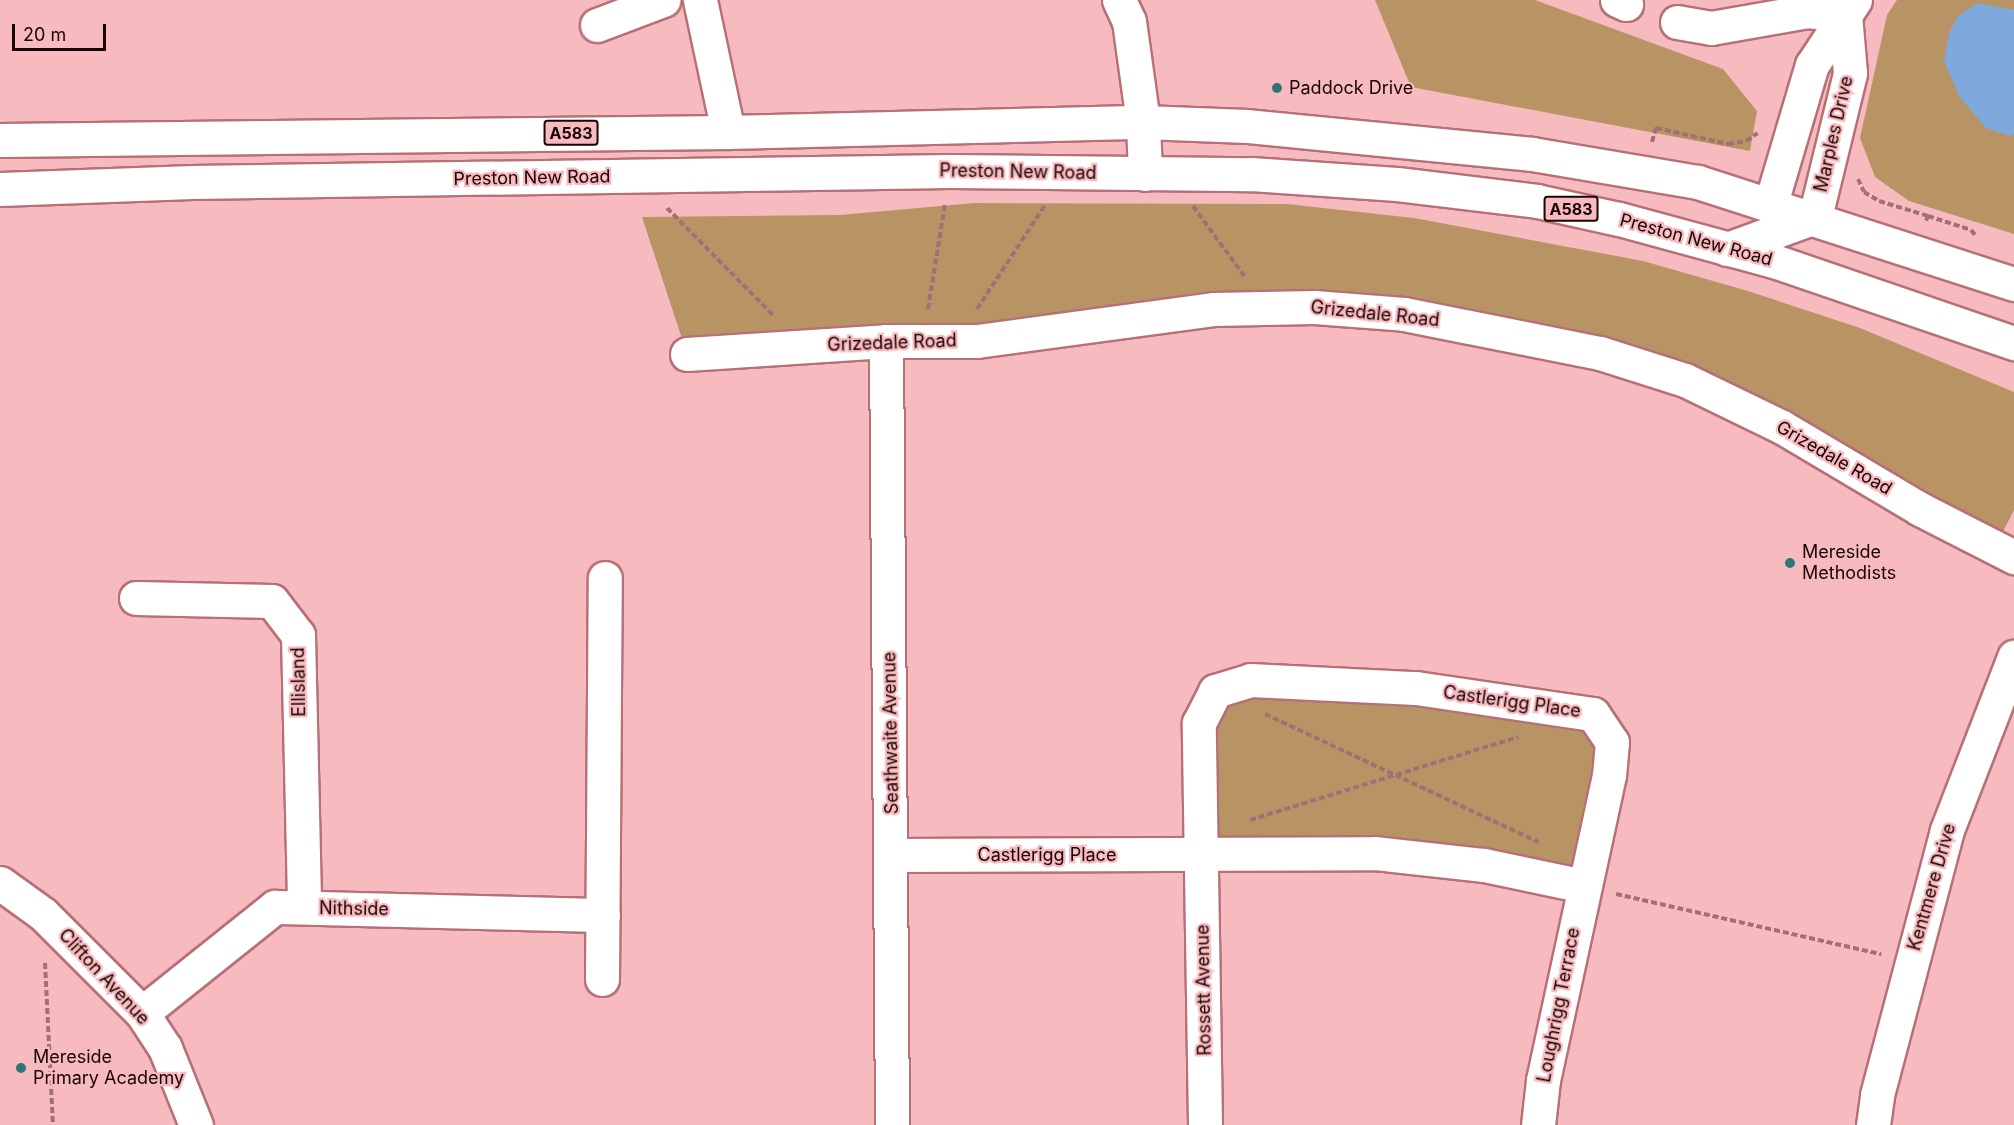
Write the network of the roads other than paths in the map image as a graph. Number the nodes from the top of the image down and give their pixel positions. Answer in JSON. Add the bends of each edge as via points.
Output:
{"nodes":[{"id":1,"x":663,"y":0,"type":"edge"},
{"id":2,"x":700,"y":0,"type":"edge"},
{"id":3,"x":1119,"y":0,"type":"edge"},
{"id":4,"x":1850,"y":8,"type":"edge"},
{"id":5,"x":1677,"y":22,"type":"dead end"},
{"id":6,"x":597,"y":25,"type":"dead end"},
{"id":7,"x":1143,"y":122,"type":"junction"},
{"id":8,"x":728,"y":132,"type":"junction"},
{"id":9,"x":0,"y":140,"type":"edge"},
{"id":10,"x":1157,"y":174,"type":"junction"},
{"id":11,"x":0,"y":189,"type":"edge"},
{"id":12,"x":1790,"y":216,"type":"junction"},
{"id":13,"x":1727,"y":249,"type":"junction"},
{"id":14,"x":1826,"y":278,"type":"junction"},
{"id":15,"x":2014,"y":284,"type":"edge"},
{"id":16,"x":886,"y":341,"type":"junction"},
{"id":17,"x":2014,"y":343,"type":"edge"},
{"id":18,"x":687,"y":354,"type":"dead end"},
{"id":19,"x":2014,"y":557,"type":"edge"},
{"id":20,"x":605,"y":578,"type":"dead end"},
{"id":21,"x":136,"y":598,"type":"dead end"},
{"id":22,"x":2014,"y":657,"type":"edge"},
{"id":23,"x":1202,"y":845,"type":"junction"},
{"id":24,"x":892,"y":855,"type":"junction"},
{"id":25,"x":1586,"y":876,"type":"junction"},
{"id":26,"x":0,"y":884,"type":"edge"},
{"id":27,"x":304,"y":907,"type":"junction"},
{"id":28,"x":603,"y":915,"type":"junction"},
{"id":29,"x":602,"y":979,"type":"dead end"},
{"id":30,"x":142,"y":1013,"type":"junction"},
{"id":31,"x":196,"y":1125,"type":"edge"},
{"id":32,"x":892,"y":1125,"type":"edge"},
{"id":33,"x":1205,"y":1125,"type":"edge"},
{"id":34,"x":1538,"y":1125,"type":"edge"},
{"id":35,"x":1873,"y":1125,"type":"edge"}],
"edges":[{"from":1,"to":6,"type":"main road"},
{"from":2,"to":8,"type":"main road"},
{"from":3,"to":7,"type":"main road","via":[[1129,21]]},
{"from":4,"to":5,"type":"main road","via":[[1808,11],[1711,28]]},
{"from":4,"to":12,"type":"main road","name":"Marples Drive","via":[[1850,73]]},
{"from":4,"to":12,"type":"main road","name":"Marples Drive","via":[[1812,65]]},
{"from":7,"to":8,"type":"main road","number":"A583"},
{"from":7,"to":10,"type":"main road"},
{"from":7,"to":12,"type":"main road","number":"A583","via":[[1247,126],[1443,143],[1645,172],[1698,182]]},
{"from":8,"to":9,"type":"main road","number":"A583"},
{"from":10,"to":11,"type":"main road","name":"Preston New Road","number":"A583","via":[[950,171],[192,182]]},
{"from":10,"to":13,"type":"main road","name":"Preston New Road","number":"A583","via":[[1251,174],[1397,184],[1537,201]]},
{"from":12,"to":13,"type":"main road"},
{"from":12,"to":14,"type":"main road"},
{"from":12,"to":15,"type":"main road","number":"A583"},
{"from":13,"to":14,"type":"main road","name":"Preston New Road","number":"A583"},
{"from":14,"to":17,"type":"main road","name":"Preston New Road","number":"A583"},
{"from":16,"to":18,"type":"main road","name":"Grizedale Road"},
{"from":16,"to":19,"type":"main road","name":"Grizedale Road","via":[[956,341],[1077,330],[1214,309],[1267,307],[1404,314],[1513,333],[1600,353],[1685,380],[1782,427],[1920,509]]},
{"from":16,"to":24,"type":"main road","name":"Seathwaite Avenue"},
{"from":20,"to":28,"type":"main road"},
{"from":21,"to":27,"type":"main road","name":"Ellisland","via":[[272,601],[298,635]]},
{"from":22,"to":35,"type":"main road","name":"Kentmere Drive","via":[[1947,830],[1911,961]]},
{"from":23,"to":24,"type":"main road","name":"Castlerigg Place"},
{"from":23,"to":25,"type":"main road","name":"Castlerigg Place","via":[[1375,853]]},
{"from":23,"to":25,"type":"main road","name":"Castlerigg Place","via":[[1199,723],[1215,692],[1250,680],[1416,688],[1593,714],[1612,742],[1609,775]]},
{"from":23,"to":33,"type":"main road","name":"Rossett Avenue"},
{"from":24,"to":32,"type":"main road","name":"Seathwaite Avenue"},
{"from":25,"to":34,"type":"main road","name":"Loughrigg Terrace","via":[[1543,1080]]},
{"from":26,"to":30,"type":"main road","name":"Clifton Avenue","via":[[43,914]]},
{"from":27,"to":28,"type":"main road","name":"Nithside"},
{"from":27,"to":30,"type":"main road","name":"Nithside","via":[[275,907]]},
{"from":28,"to":29,"type":"main road"},
{"from":30,"to":31,"type":"main road","name":"Clifton Avenue","via":[[165,1048]]}]}
